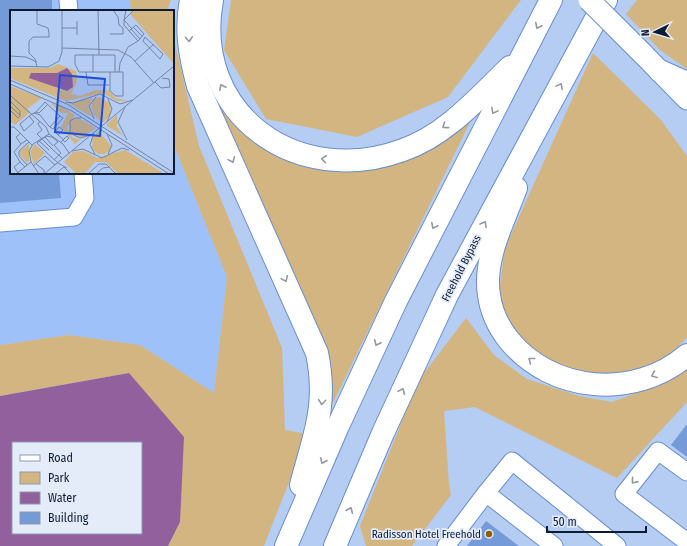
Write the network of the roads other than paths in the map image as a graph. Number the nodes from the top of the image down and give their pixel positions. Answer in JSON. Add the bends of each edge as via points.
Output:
{"nodes":[{"id":1,"x":68,"y":0,"type":"edge"},
{"id":2,"x":191,"y":0,"type":"edge"},
{"id":3,"x":212,"y":0,"type":"edge"},
{"id":4,"x":551,"y":0,"type":"edge"},
{"id":5,"x":589,"y":0,"type":"edge"},
{"id":6,"x":606,"y":0,"type":"edge"},
{"id":7,"x":69,"y":10,"type":"edge"},
{"id":8,"x":525,"y":52,"type":"junction"},
{"id":9,"x":660,"y":71,"type":"junction"},
{"id":10,"x":687,"y":83,"type":"edge"},
{"id":11,"x":687,"y":99,"type":"edge"},
{"id":12,"x":534,"y":132,"type":"junction"},
{"id":13,"x":83,"y":174,"type":"edge"},
{"id":14,"x":0,"y":223,"type":"edge"},
{"id":15,"x":687,"y":355,"type":"edge"},
{"id":16,"x":687,"y":472,"type":"edge"},
{"id":17,"x":486,"y":493,"type":"junction"},
{"id":18,"x":687,"y":542,"type":"edge"},
{"id":19,"x":543,"y":543,"type":"edge"},
{"id":20,"x":285,"y":546,"type":"edge"},
{"id":21,"x":335,"y":546,"type":"edge"},
{"id":22,"x":446,"y":546,"type":"edge"},
{"id":23,"x":617,"y":546,"type":"edge"}],
"edges":[{"from":1,"to":7,"type":"lane"},
{"from":2,"to":20,"type":"highway","one_way":true,"via":[[188,37],[198,86],[312,338],[322,374],[320,418]]},
{"from":8,"to":3,"type":"highway","one_way":true,"via":[[474,102],[416,145],[364,160],[323,159],[302,155],[270,140],[249,125],[233,107],[219,82],[209,49],[209,16]]},
{"from":4,"to":8,"type":"highway","one_way":true},
{"from":5,"to":9,"type":"main road","bridge":true},
{"from":12,"to":6,"type":"highway","name":"Freehold Bypass","one_way":true},
{"from":8,"to":20,"type":"highway","one_way":true,"via":[[396,301]]},
{"from":9,"to":10,"type":"highway"},
{"from":9,"to":11,"type":"main road"},
{"from":15,"to":12,"type":"highway","one_way":true,"via":[[647,378],[629,383],[596,384],[564,378],[541,368],[515,348],[502,330],[490,303],[489,265]]},
{"from":21,"to":12,"type":"highway","name":"Freehold Bypass","one_way":true,"via":[[383,433],[447,295]]},
{"from":13,"to":14,"type":"lane","via":[[85,198],[74,217]]},
{"from":16,"to":18,"type":"lane","one_way":true,"via":[[658,450],[624,494]]},
{"from":17,"to":19,"type":"lane"},
{"from":17,"to":22,"type":"lane"},
{"from":17,"to":23,"type":"lane","via":[[512,461]]}]}
